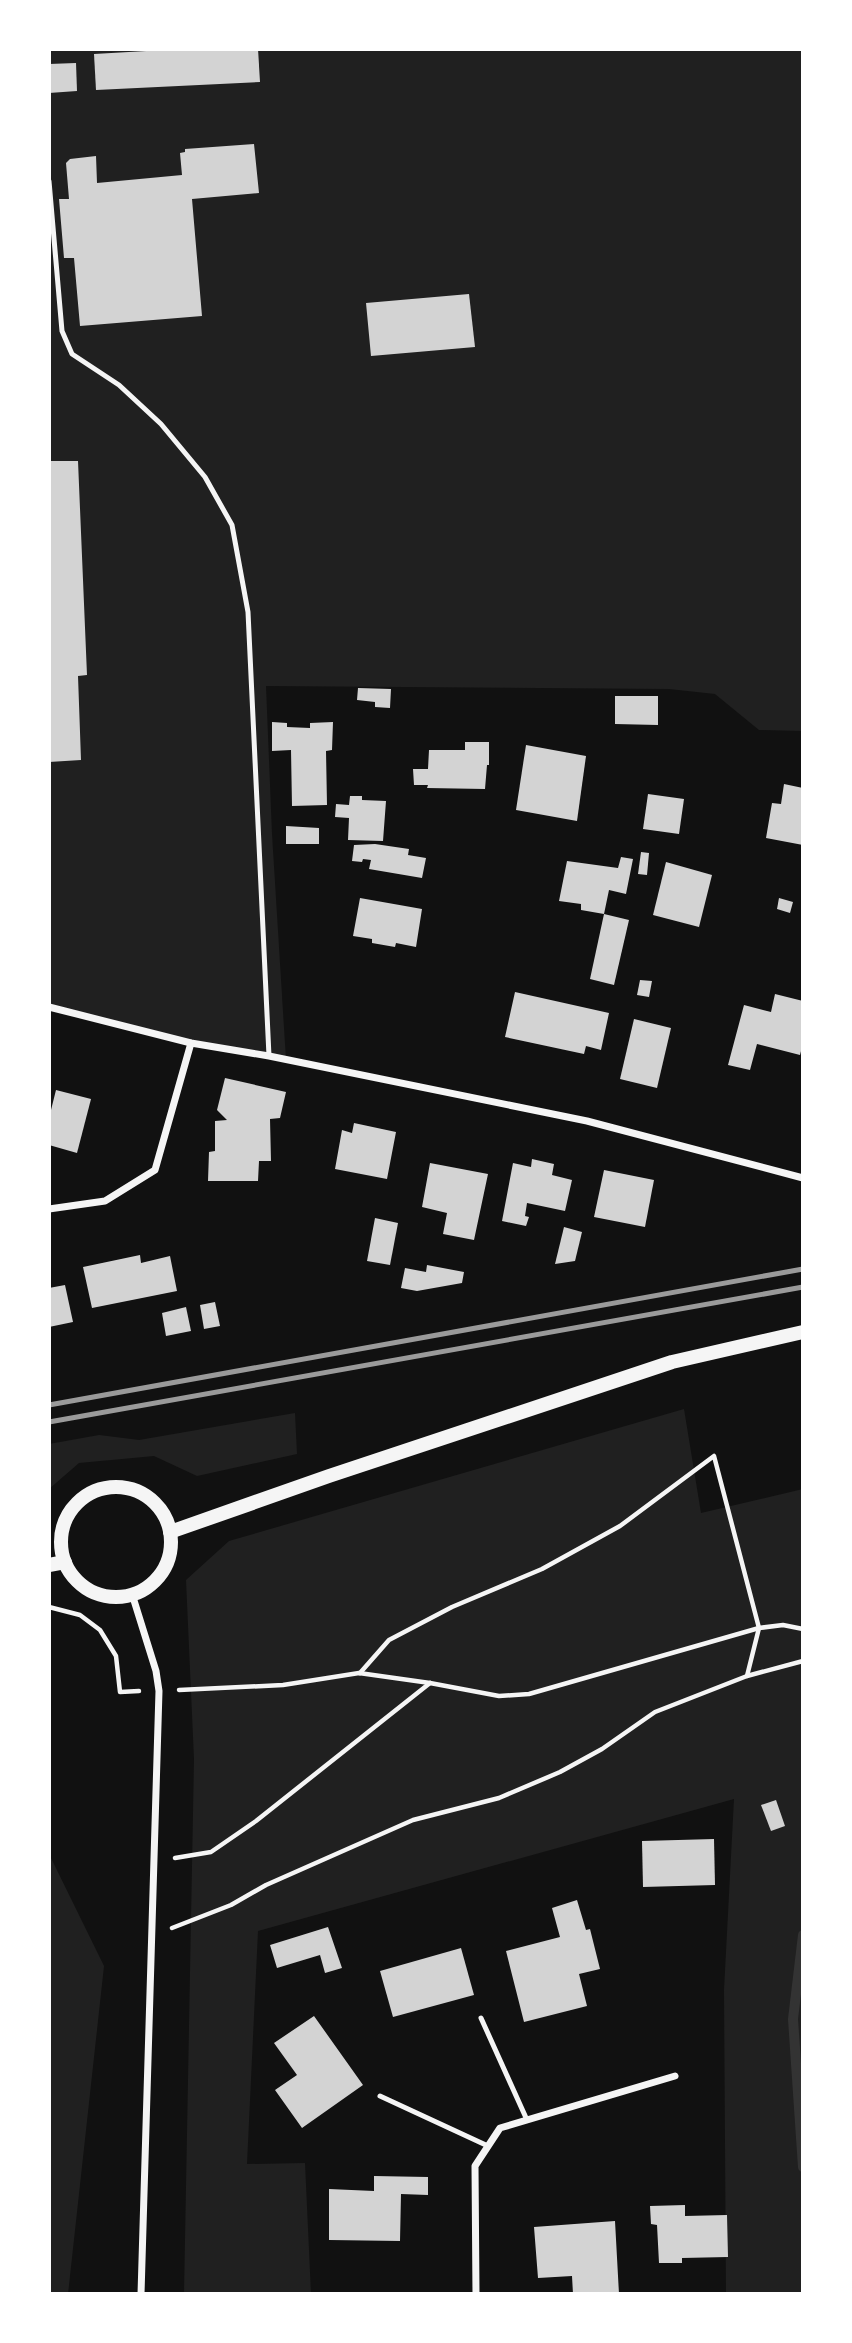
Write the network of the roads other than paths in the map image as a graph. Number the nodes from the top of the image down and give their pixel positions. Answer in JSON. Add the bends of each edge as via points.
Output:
{"nodes":[{"id":1,"x":49,"y":181,"type":"edge"},
{"id":2,"x":49,"y":1007,"type":"edge"},
{"id":3,"x":191,"y":1043,"type":"junction"},
{"id":4,"x":269,"y":1056,"type":"junction"},
{"id":5,"x":803,"y":1178,"type":"edge"},
{"id":6,"x":49,"y":1209,"type":"edge"},
{"id":7,"x":803,"y":1332,"type":"edge"},
{"id":8,"x":170,"y":1532,"type":"junction"},
{"id":9,"x":65,"y":1562,"type":"junction"},
{"id":10,"x":49,"y":1566,"type":"edge"},
{"id":11,"x":132,"y":1594,"type":"junction"},
{"id":12,"x":481,"y":2018,"type":"dead end"},
{"id":13,"x":675,"y":2076,"type":"dead end"},
{"id":14,"x":380,"y":2096,"type":"dead end"},
{"id":15,"x":527,"y":2120,"type":"junction"},
{"id":16,"x":488,"y":2146,"type":"junction"},
{"id":17,"x":141,"y":2294,"type":"edge"},
{"id":18,"x":476,"y":2294,"type":"edge"}],
"edges":[{"from":1,"to":4,"type":"lane","via":[[62,331],[72,354],[119,385],[161,425],[205,477],[232,525],[248,612]]},
{"from":2,"to":3,"type":"street"},
{"from":3,"to":4,"type":"street"},
{"from":3,"to":6,"type":"street","via":[[155,1170],[105,1202]]},
{"from":4,"to":5,"type":"street","via":[[587,1121]]},
{"from":7,"to":8,"type":"main road","via":[[672,1362]]},
{"from":8,"to":9,"type":"main road","via":[[164,1514],[136,1490],[100,1489],[71,1510],[61,1544]]},
{"from":8,"to":11,"type":"main road","via":[[165,1567],[154,1581]]},
{"from":9,"to":10,"type":"main road"},
{"from":9,"to":11,"type":"main road","via":[[87,1588],[104,1595]]},
{"from":11,"to":17,"type":"street","via":[[159,1691]]},
{"from":12,"to":15,"type":"lane"},
{"from":13,"to":15,"type":"street"},
{"from":14,"to":16,"type":"lane"},
{"from":15,"to":16,"type":"street","via":[[500,2128]]},
{"from":16,"to":18,"type":"street","via":[[475,2166]]}]}
